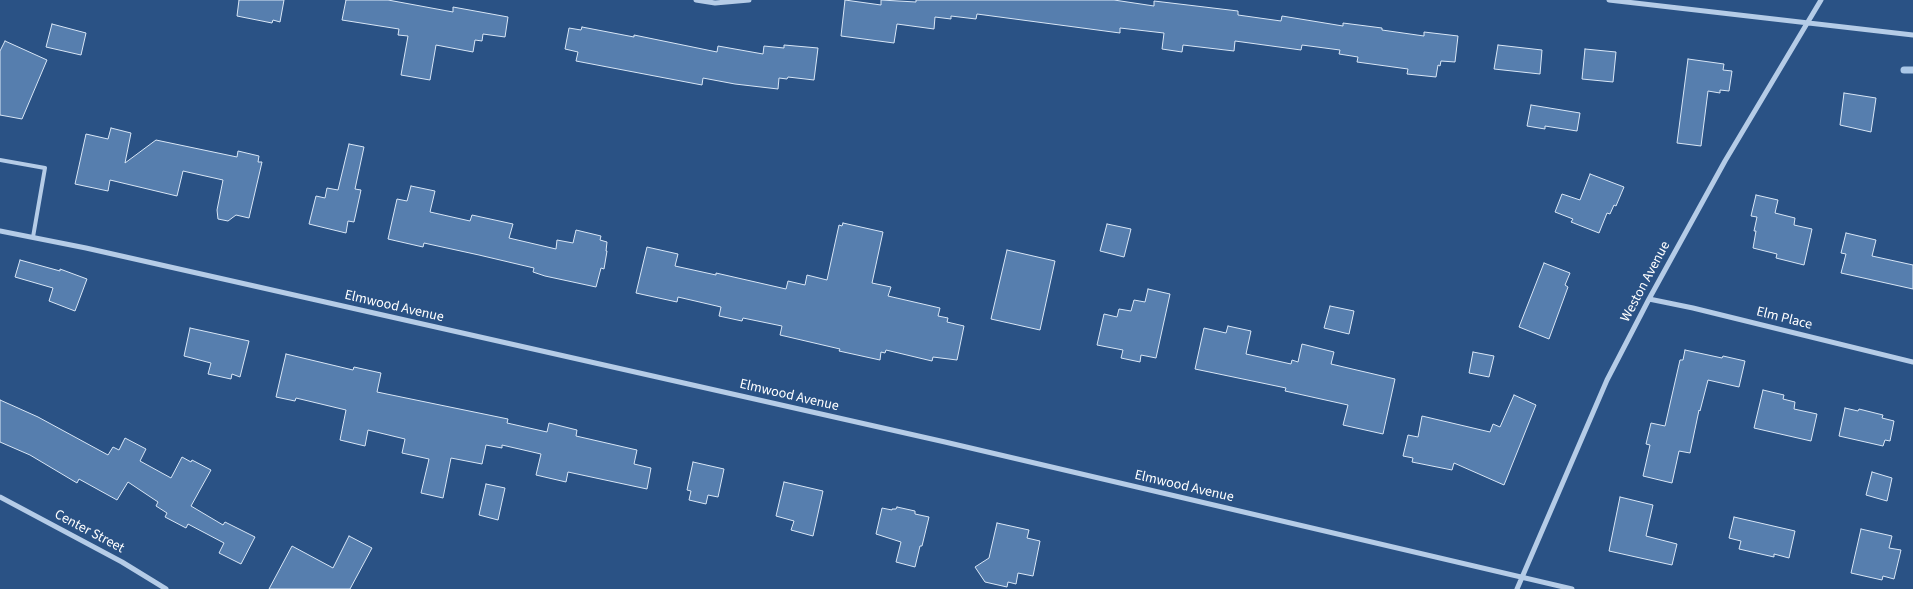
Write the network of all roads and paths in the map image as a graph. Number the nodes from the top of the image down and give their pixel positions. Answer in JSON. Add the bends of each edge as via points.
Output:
{"nodes":[{"id":1,"x":696,"y":0,"type":"edge"},
{"id":2,"x":749,"y":0,"type":"edge"},
{"id":3,"x":1609,"y":0,"type":"edge"},
{"id":4,"x":1821,"y":0,"type":"edge"},
{"id":5,"x":1807,"y":23,"type":"junction"},
{"id":6,"x":1913,"y":35,"type":"edge"},
{"id":7,"x":0,"y":160,"type":"edge"},
{"id":8,"x":0,"y":231,"type":"edge"},
{"id":9,"x":33,"y":238,"type":"junction"},
{"id":10,"x":1649,"y":299,"type":"junction"},
{"id":11,"x":1913,"y":362,"type":"edge"},
{"id":12,"x":0,"y":498,"type":"edge"},
{"id":13,"x":1522,"y":577,"type":"junction"},
{"id":14,"x":166,"y":589,"type":"edge"},
{"id":15,"x":1517,"y":589,"type":"edge"},
{"id":16,"x":1572,"y":589,"type":"edge"}],
"edges":[{"from":1,"to":2,"type":"street","via":[[714,3]]},
{"from":3,"to":5,"type":"street"},
{"from":4,"to":5,"type":"street","name":"Weston Avenue"},
{"from":5,"to":6,"type":"street"},
{"from":5,"to":10,"type":"street","name":"Weston Avenue","via":[[1725,161]]},
{"from":7,"to":9,"type":"lane","via":[[45,168]]},
{"from":8,"to":9,"type":"street","name":"Elmwood Avenue"},
{"from":9,"to":13,"type":"street","name":"Elmwood Avenue","via":[[945,442]]},
{"from":10,"to":11,"type":"street","name":"Elm Place"},
{"from":10,"to":13,"type":"street","name":"Weston Avenue","via":[[1607,380]]},
{"from":12,"to":14,"type":"street","name":"Center Street","via":[[122,562]]},
{"from":13,"to":15,"type":"street","name":"Weston Avenue"},
{"from":13,"to":16,"type":"street","name":"Elmwood Avenue"}]}
